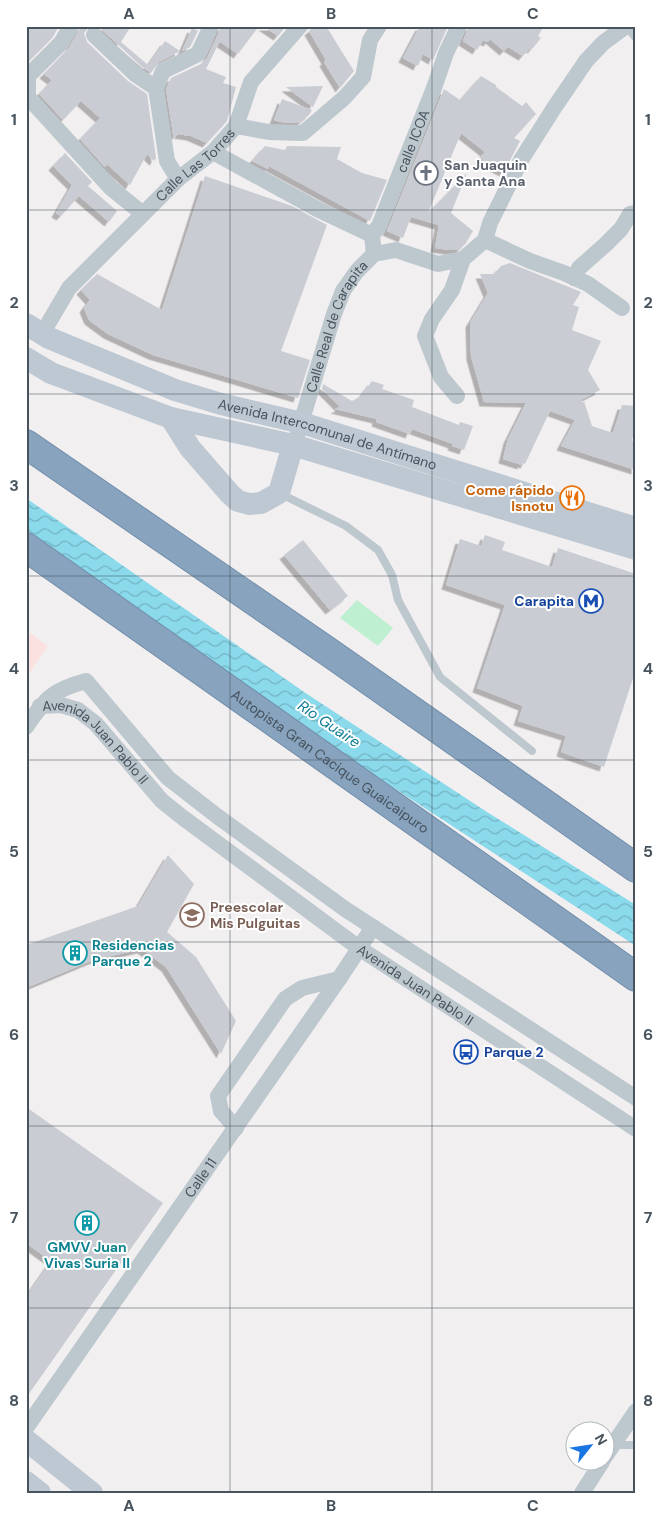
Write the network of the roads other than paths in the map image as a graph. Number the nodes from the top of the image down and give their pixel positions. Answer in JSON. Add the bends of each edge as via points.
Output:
{"nodes":[{"id":1,"x":71,"y":26,"type":"edge"},
{"id":2,"x":211,"y":26,"type":"edge"},
{"id":3,"x":300,"y":26,"type":"edge"},
{"id":4,"x":379,"y":26,"type":"edge"},
{"id":5,"x":459,"y":26,"type":"edge"},
{"id":6,"x":627,"y":26,"type":"edge"},
{"id":7,"x":94,"y":35,"type":"dead end"},
{"id":8,"x":636,"y":35,"type":"edge"},
{"id":9,"x":156,"y":88,"type":"junction"},
{"id":10,"x":236,"y":126,"type":"junction"},
{"id":11,"x":212,"y":152,"type":"junction"},
{"id":12,"x":178,"y":180,"type":"junction"},
{"id":13,"x":636,"y":213,"type":"edge"},
{"id":14,"x":143,"y":214,"type":"junction"},
{"id":15,"x":372,"y":235,"type":"junction"},
{"id":16,"x":485,"y":240,"type":"junction"},
{"id":17,"x":374,"y":254,"type":"junction"},
{"id":18,"x":463,"y":259,"type":"junction"},
{"id":19,"x":574,"y":278,"type":"junction"},
{"id":20,"x":622,"y":308,"type":"dead end"},
{"id":21,"x":34,"y":329,"type":"edge"},
{"id":22,"x":26,"y":358,"type":"edge"},
{"id":23,"x":457,"y":396,"type":"dead end"},
{"id":24,"x":171,"y":418,"type":"junction"},
{"id":25,"x":302,"y":423,"type":"junction"},
{"id":26,"x":26,"y":444,"type":"edge"},
{"id":27,"x":294,"y":445,"type":"junction"},
{"id":28,"x":279,"y":493,"type":"junction"},
{"id":29,"x":636,"y":528,"type":"edge"},
{"id":30,"x":26,"y":547,"type":"edge"},
{"id":31,"x":636,"y":549,"type":"edge"},
{"id":32,"x":40,"y":706,"type":"junction"},
{"id":33,"x":26,"y":727,"type":"edge"},
{"id":34,"x":532,"y":751,"type":"dead end"},
{"id":35,"x":636,"y":868,"type":"edge"},
{"id":36,"x":373,"y":927,"type":"junction"},
{"id":37,"x":359,"y":948,"type":"junction"},
{"id":38,"x":636,"y":977,"type":"edge"},
{"id":39,"x":339,"y":980,"type":"junction"},
{"id":40,"x":636,"y":1098,"type":"edge"},
{"id":41,"x":236,"y":1128,"type":"junction"},
{"id":42,"x":636,"y":1129,"type":"edge"},
{"id":43,"x":636,"y":1411,"type":"edge"},
{"id":44,"x":26,"y":1428,"type":"edge"},
{"id":45,"x":26,"y":1440,"type":"edge"},
{"id":46,"x":614,"y":1444,"type":"edge"},
{"id":47,"x":636,"y":1445,"type":"edge"},
{"id":48,"x":614,"y":1451,"type":"edge"},
{"id":49,"x":596,"y":1472,"type":"edge"},
{"id":50,"x":26,"y":1482,"type":"edge"},
{"id":51,"x":40,"y":1493,"type":"edge"},
{"id":52,"x":92,"y":1493,"type":"edge"},
{"id":53,"x":582,"y":1493,"type":"edge"}],
"edges":[{"from":1,"to":14,"type":"street","via":[[62,43],[28,76],[28,97],[111,188]]},
{"from":2,"to":9,"type":"street","via":[[198,54],[163,71]]},
{"from":3,"to":10,"type":"street","via":[[251,82]]},
{"from":4,"to":10,"type":"street","name":"Calle Las Torres","via":[[370,40],[363,77],[303,133],[269,132]]},
{"from":5,"to":15,"type":"street","name":"calle ICOA","via":[[379,226]]},
{"from":6,"to":8,"type":"street"},
{"from":6,"to":16,"type":"street","name":"Calle Real de Carapita","via":[[603,43],[586,61],[554,108],[521,160]]},
{"from":7,"to":9,"type":"street","via":[[135,74]]},
{"from":9,"to":12,"type":"street","via":[[167,161]]},
{"from":10,"to":11,"type":"street","name":"Calle Las Torres"},
{"from":11,"to":12,"type":"street","name":"Calle Las Torres"},
{"from":11,"to":15,"type":"street"},
{"from":12,"to":14,"type":"street","name":"Calle Las Torres"},
{"from":13,"to":19,"type":"street","via":[[630,214],[620,229],[579,268]]},
{"from":14,"to":21,"type":"street","name":"Calle Las Torres","via":[[69,288]]},
{"from":15,"to":17,"type":"street"},
{"from":16,"to":18,"type":"street","name":"Calle Real de Carapita"},
{"from":16,"to":19,"type":"street"},
{"from":17,"to":18,"type":"street","name":"Calle Real de Carapita","via":[[396,250],[438,264]]},
{"from":17,"to":25,"type":"street","name":"Calle Real de Carapita","via":[[343,290]]},
{"from":18,"to":23,"type":"street","via":[[452,290],[432,319],[426,336],[441,377]]},
{"from":19,"to":20,"type":"street"},
{"from":21,"to":25,"type":"main road","name":"Avenida Intercomunal de Antímano","via":[[175,390]]},
{"from":22,"to":24,"type":"main road","name":"Avenida Intercomunal de Antímano","via":[[52,373]]},
{"from":24,"to":27,"type":"main road","name":"Avenida Intercomunal de Antímano"},
{"from":24,"to":28,"type":"main road","via":[[190,448],[238,501],[261,503]]},
{"from":25,"to":27,"type":"street","name":"Calle Real de Carapita"},
{"from":25,"to":29,"type":"main road","name":"Avenida Intercomunal de Antímano"},
{"from":26,"to":35,"type":"highway"},
{"from":27,"to":28,"type":"main road"},
{"from":27,"to":31,"type":"main road","name":"Avenida Intercomunal de Antímano"},
{"from":28,"to":34,"type":"lane","via":[[346,526],[378,550],[392,575],[398,600],[440,676]]},
{"from":30,"to":38,"type":"highway","name":"Autopista Gran Cacique Guaicaipuro"},
{"from":32,"to":33,"type":"street"},
{"from":32,"to":36,"type":"street","name":"Avenida Juan Pablo II","via":[[52,694],[86,681],[168,778]]},
{"from":32,"to":37,"type":"street","name":"Avenida Juan Pablo II","via":[[61,705],[78,710],[96,724],[162,801]]},
{"from":36,"to":37,"type":"street","name":"Calle 11"},
{"from":36,"to":40,"type":"street","name":"Avenida Juan Pablo II"},
{"from":37,"to":39,"type":"street","name":"Calle 11"},
{"from":37,"to":42,"type":"street","name":"Avenida Juan Pablo II"},
{"from":39,"to":41,"type":"street","name":"Calle 11"},
{"from":39,"to":41,"type":"street","via":[[302,988],[284,999],[218,1096],[221,1111]]},
{"from":41,"to":44,"type":"street","name":"Calle 11"},
{"from":43,"to":46,"type":"street"},
{"from":45,"to":52,"type":"main road"},
{"from":47,"to":48,"type":"lane"},
{"from":49,"to":53,"type":"street"},
{"from":50,"to":51,"type":"main road"}]}
